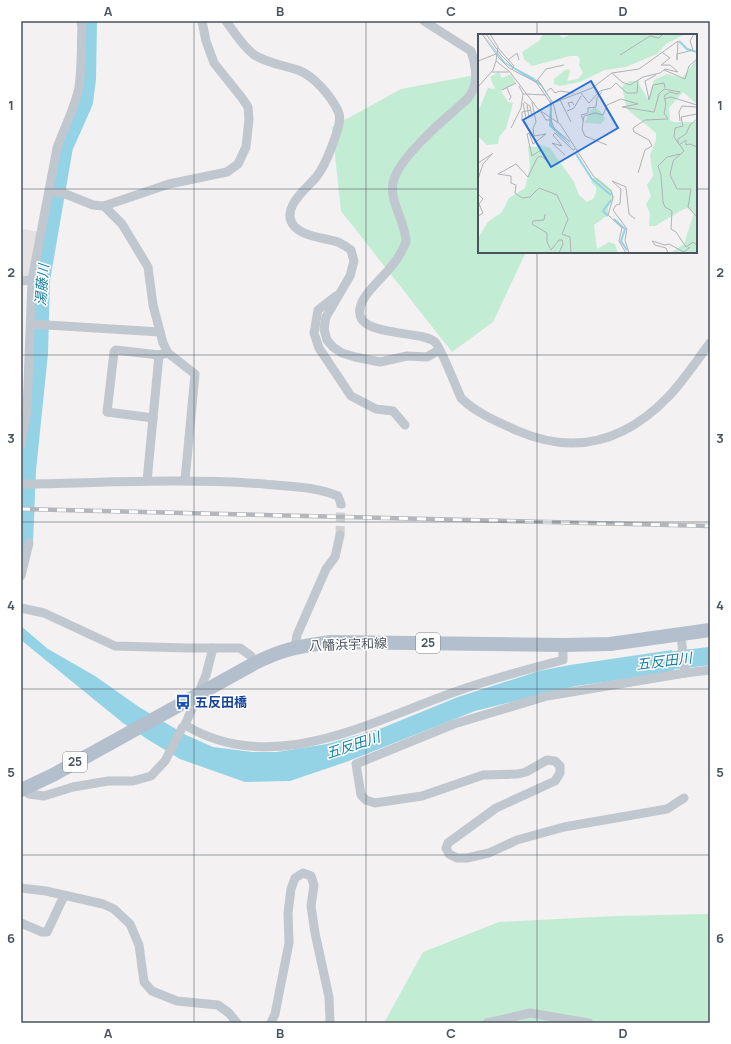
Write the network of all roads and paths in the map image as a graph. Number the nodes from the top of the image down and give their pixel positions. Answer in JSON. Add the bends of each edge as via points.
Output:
{"nodes":[{"id":1,"x":80,"y":21,"type":"edge"},
{"id":2,"x":202,"y":21,"type":"edge"},
{"id":3,"x":226,"y":21,"type":"edge"},
{"id":4,"x":424,"y":21,"type":"edge"},
{"id":5,"x":56,"y":193,"type":"junction"},
{"id":6,"x":104,"y":206,"type":"junction"},
{"id":7,"x":32,"y":280,"type":"junction"},
{"id":8,"x":21,"y":281,"type":"edge"},
{"id":9,"x":340,"y":292,"type":"junction"},
{"id":10,"x":37,"y":325,"type":"junction"},
{"id":11,"x":160,"y":332,"type":"junction"},
{"id":12,"x":710,"y":342,"type":"edge"},
{"id":13,"x":439,"y":350,"type":"junction"},
{"id":14,"x":168,"y":353,"type":"junction"},
{"id":15,"x":159,"y":355,"type":"junction"},
{"id":16,"x":153,"y":418,"type":"junction"},
{"id":17,"x":405,"y":425,"type":"dead end"},
{"id":18,"x":21,"y":445,"type":"edge"},
{"id":19,"x":185,"y":480,"type":"junction"},
{"id":20,"x":147,"y":481,"type":"junction"},
{"id":21,"x":24,"y":484,"type":"edge"},
{"id":22,"x":341,"y":504,"type":"dead end"},
{"id":23,"x":340,"y":535,"type":"tunnel mouth"},
{"id":24,"x":29,"y":543,"type":"dead end"},
{"id":25,"x":21,"y":576,"type":"edge"},
{"id":26,"x":21,"y":608,"type":"edge"},
{"id":27,"x":710,"y":630,"type":"edge"},
{"id":28,"x":682,"y":640,"type":"junction"},
{"id":29,"x":563,"y":645,"type":"junction"},
{"id":30,"x":295,"y":647,"type":"junction"},
{"id":31,"x":213,"y":648,"type":"junction"},
{"id":32,"x":255,"y":663,"type":"junction"},
{"id":33,"x":710,"y":670,"type":"edge"},
{"id":34,"x":685,"y":672,"type":"junction"},
{"id":35,"x":198,"y":694,"type":"junction"},
{"id":36,"x":184,"y":726,"type":"junction"},
{"id":37,"x":22,"y":790,"type":"edge"},
{"id":38,"x":684,"y":798,"type":"dead end"},
{"id":39,"x":21,"y":888,"type":"edge"},
{"id":40,"x":64,"y":896,"type":"junction"},
{"id":41,"x":21,"y":924,"type":"edge"},
{"id":42,"x":237,"y":1023,"type":"edge"},
{"id":43,"x":271,"y":1023,"type":"edge"},
{"id":44,"x":330,"y":1023,"type":"edge"},
{"id":45,"x":487,"y":1023,"type":"edge"},
{"id":46,"x":589,"y":1023,"type":"edge"}],
"edges":[{"from":1,"to":5,"type":"street","via":[[82,28],[79,87],[57,148]]},
{"from":2,"to":6,"type":"street","via":[[214,63],[248,107],[246,147],[238,164],[227,172],[169,184]]},
{"from":3,"to":9,"type":"street","via":[[252,54],[300,71],[330,98],[339,113],[339,124],[328,157],[317,176],[298,196],[291,215],[296,228],[340,243],[351,250],[354,261],[350,276]]},
{"from":4,"to":13,"type":"street","via":[[471,51],[476,66],[474,89],[468,99],[415,148],[399,169],[394,179],[394,198],[406,242],[394,263],[363,300],[360,312],[363,321],[371,328],[424,336],[436,342]]},
{"from":5,"to":6,"type":"street"},
{"from":5,"to":7,"type":"street"},
{"from":6,"to":11,"type":"street","via":[[122,224],[148,267]]},
{"from":7,"to":8,"type":"street"},
{"from":7,"to":10,"type":"street"},
{"from":9,"to":13,"type":"street","via":[[326,317],[324,329],[327,340],[342,353],[380,362],[407,356],[427,357]]},
{"from":9,"to":17,"type":"street","via":[[318,310],[314,333],[319,348],[351,396],[376,409],[393,411]]},
{"from":10,"to":11,"type":"street"},
{"from":10,"to":18,"type":"street"},
{"from":11,"to":14,"type":"street"},
{"from":12,"to":13,"type":"street","via":[[670,395],[648,415],[615,436],[580,443],[554,442],[533,437],[499,422],[468,404],[460,398]]},
{"from":14,"to":15,"type":"street"},
{"from":14,"to":19,"type":"street","via":[[195,374]]},
{"from":15,"to":16,"type":"street"},
{"from":15,"to":16,"type":"street","via":[[116,350],[114,352],[107,412]]},
{"from":16,"to":20,"type":"street"},
{"from":19,"to":20,"type":"street"},
{"from":19,"to":22,"type":"street","via":[[322,489],[338,496]]},
{"from":20,"to":21,"type":"street"},
{"from":23,"to":30,"type":"street","via":[[335,556],[326,569],[297,635]]},
{"from":24,"to":25,"type":"street"},
{"from":26,"to":31,"type":"street","via":[[44,613],[115,646]]},
{"from":27,"to":28,"type":"main road","name":"八幡浜宇和線","number":"25"},
{"from":28,"to":29,"type":"main road","name":"八幡浜宇和線","number":"25"},
{"from":28,"to":34,"type":"street"},
{"from":29,"to":30,"type":"main road","name":"八幡浜宇和線","number":"25","via":[[331,642]]},
{"from":29,"to":36,"type":"street","via":[[563,660],[492,678],[393,717],[300,745],[247,747],[201,734]]},
{"from":30,"to":32,"type":"main road","name":"八幡浜宇和線","number":"25"},
{"from":31,"to":32,"type":"street","via":[[240,648],[251,656]]},
{"from":31,"to":35,"type":"street"},
{"from":32,"to":35,"type":"main road","name":"八幡浜宇和線","number":"25"},
{"from":33,"to":34,"type":"street"},
{"from":34,"to":38,"type":"street","via":[[547,696],[454,724],[356,764],[361,794],[366,800],[375,803],[422,796],[482,775],[526,772],[547,760],[555,761],[560,766],[560,773],[555,780],[496,808],[448,843],[446,848],[449,854],[457,858],[489,853],[517,840],[564,827],[667,809]]},
{"from":35,"to":36,"type":"street"},
{"from":35,"to":37,"type":"main road","name":"八幡浜宇和線","number":"25"},
{"from":36,"to":37,"type":"street","via":[[164,761],[151,776],[133,781],[108,781],[73,787],[44,796]]},
{"from":39,"to":40,"type":"street"},
{"from":40,"to":41,"type":"street","via":[[47,932]]},
{"from":40,"to":42,"type":"street","via":[[103,904],[130,924],[139,945],[144,982],[152,991],[177,1001],[218,1005],[229,1012]]},
{"from":43,"to":44,"type":"street","via":[[289,943],[288,913],[291,889],[295,878],[303,873],[311,876],[314,885],[314,926],[328,997]]},
{"from":45,"to":46,"type":"street","via":[[530,1013]]}]}
